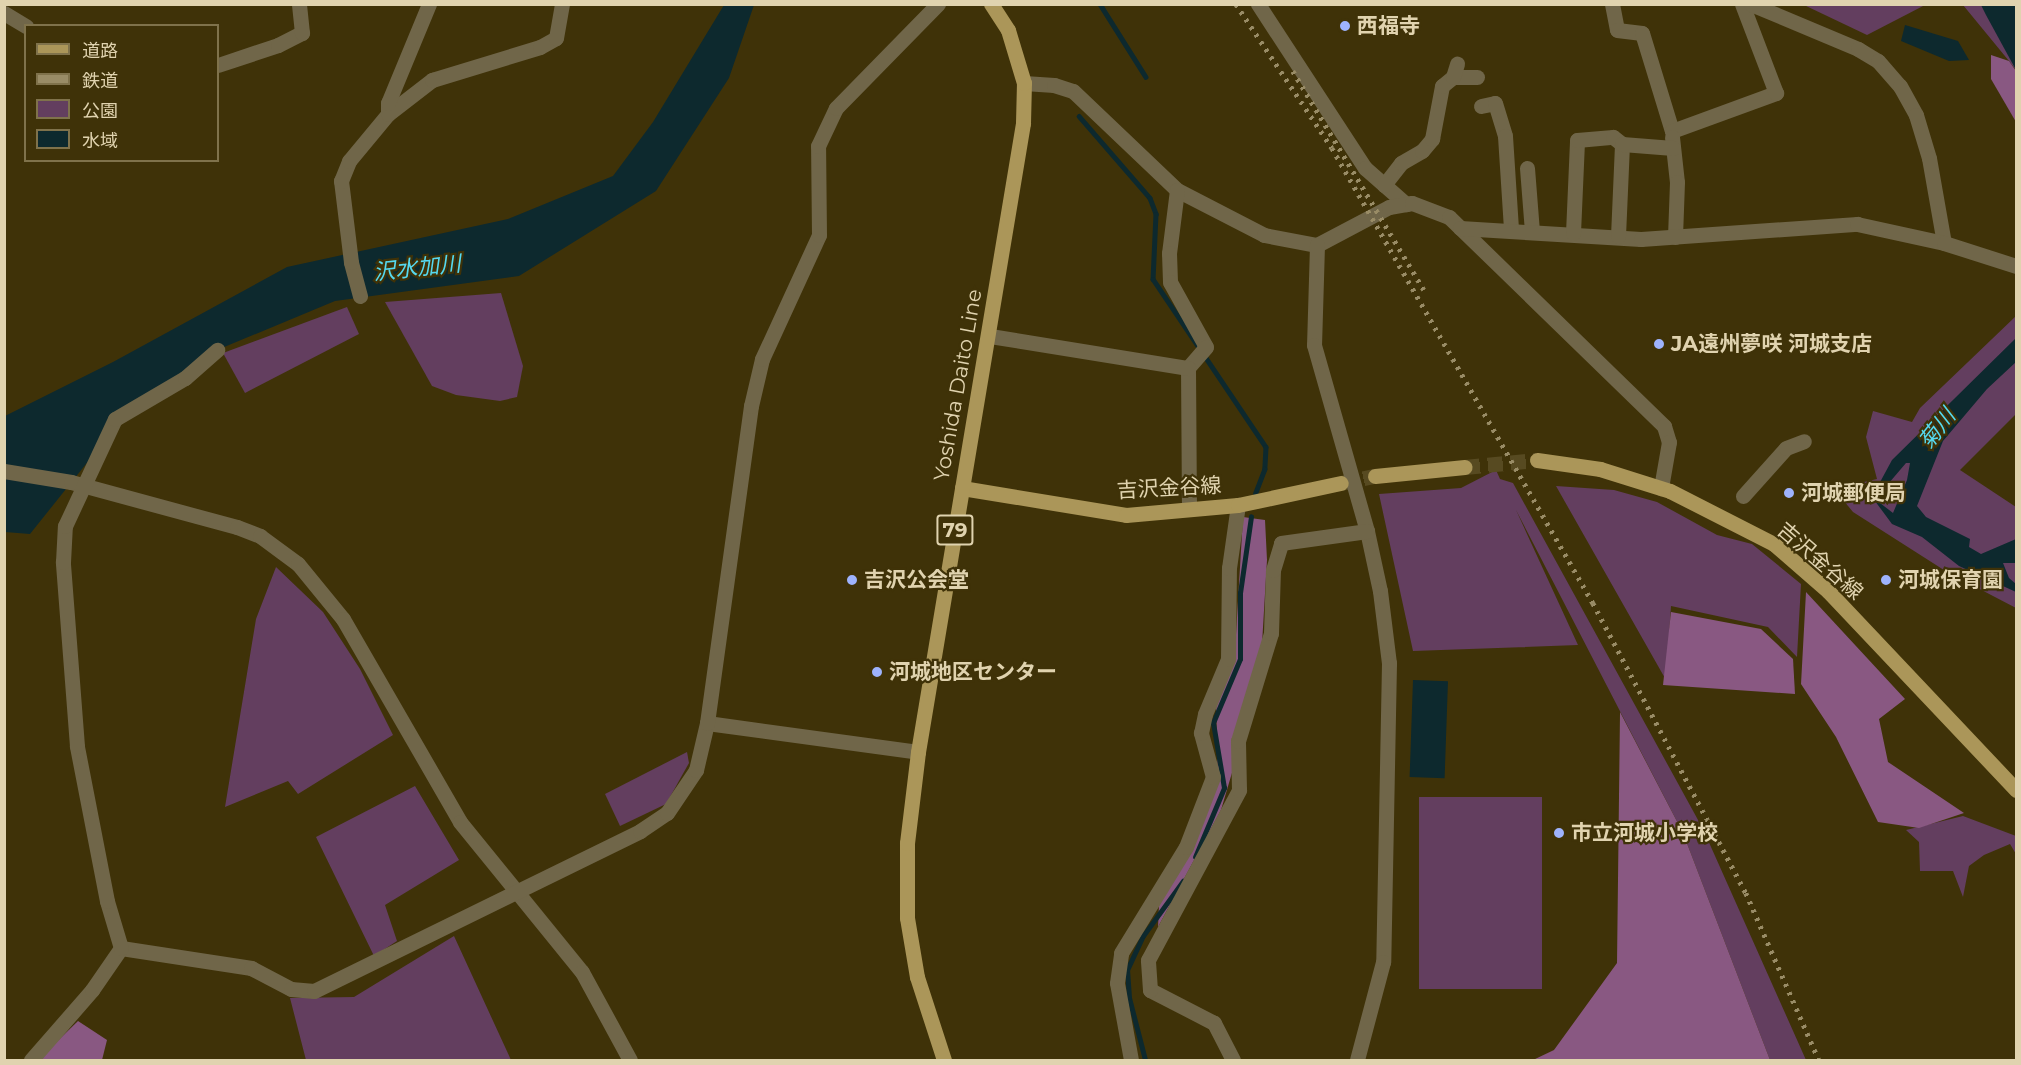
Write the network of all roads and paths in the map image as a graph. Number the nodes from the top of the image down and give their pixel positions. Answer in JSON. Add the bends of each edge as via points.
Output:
{"nodes":[{"id":1,"x":299,"y":4,"type":"edge"},
{"id":2,"x":429,"y":4,"type":"edge"},
{"id":3,"x":562,"y":4,"type":"edge"},
{"id":4,"x":938,"y":4,"type":"edge"},
{"id":5,"x":991,"y":4,"type":"edge"},
{"id":6,"x":1258,"y":4,"type":"edge"},
{"id":7,"x":1612,"y":4,"type":"edge"},
{"id":8,"x":1742,"y":4,"type":"edge"},
{"id":9,"x":1751,"y":4,"type":"edge"},
{"id":10,"x":4,"y":13,"type":"edge"},
{"id":11,"x":24,"y":25,"type":"edge"},
{"id":12,"x":219,"y":65,"type":"edge"},
{"id":13,"x":1478,"y":77,"type":"dead end"},
{"id":14,"x":1024,"y":83,"type":"junction"},
{"id":15,"x":1481,"y":106,"type":"dead end"},
{"id":16,"x":388,"y":114,"type":"junction"},
{"id":17,"x":1672,"y":131,"type":"junction"},
{"id":18,"x":1622,"y":144,"type":"junction"},
{"id":19,"x":1673,"y":148,"type":"junction"},
{"id":20,"x":1527,"y":168,"type":"dead end"},
{"id":21,"x":1384,"y":185,"type":"junction"},
{"id":22,"x":1177,"y":190,"type":"junction"},
{"id":23,"x":1406,"y":204,"type":"junction"},
{"id":24,"x":1460,"y":228,"type":"junction"},
{"id":25,"x":1511,"y":230,"type":"junction"},
{"id":26,"x":1532,"y":231,"type":"junction"},
{"id":27,"x":1573,"y":233,"type":"junction"},
{"id":28,"x":1618,"y":236,"type":"junction"},
{"id":29,"x":1675,"y":237,"type":"junction"},
{"id":30,"x":1944,"y":243,"type":"junction"},
{"id":31,"x":1317,"y":245,"type":"junction"},
{"id":32,"x":2016,"y":266,"type":"edge"},
{"id":33,"x":360,"y":295,"type":"dead end"},
{"id":34,"x":990,"y":336,"type":"junction"},
{"id":35,"x":217,"y":350,"type":"dead end"},
{"id":36,"x":1191,"y":365,"type":"junction"},
{"id":37,"x":1804,"y":441,"type":"dead end"},
{"id":38,"x":1537,"y":460,"type":"tunnel mouth"},
{"id":39,"x":1466,"y":467,"type":"tunnel mouth"},
{"id":40,"x":9,"y":472,"type":"edge"},
{"id":41,"x":1375,"y":476,"type":"tunnel mouth"},
{"id":42,"x":1341,"y":483,"type":"tunnel mouth"},
{"id":43,"x":82,"y":485,"type":"junction"},
{"id":44,"x":962,"y":488,"type":"junction"},
{"id":45,"x":1661,"y":488,"type":"junction"},
{"id":46,"x":1743,"y":496,"type":"dead end"},
{"id":47,"x":1238,"y":505,"type":"junction"},
{"id":48,"x":1189,"y":509,"type":"junction"},
{"id":49,"x":1367,"y":531,"type":"junction"},
{"id":50,"x":707,"y":723,"type":"junction"},
{"id":51,"x":918,"y":752,"type":"junction"},
{"id":52,"x":2016,"y":790,"type":"edge"},
{"id":53,"x":517,"y":893,"type":"junction"},
{"id":54,"x":121,"y":948,"type":"junction"},
{"id":55,"x":1364,"y":1034,"type":"junction"},
{"id":56,"x":31,"y":1060,"type":"edge"},
{"id":57,"x":630,"y":1060,"type":"edge"},
{"id":58,"x":944,"y":1060,"type":"edge"},
{"id":59,"x":1131,"y":1060,"type":"edge"},
{"id":60,"x":1233,"y":1060,"type":"edge"},
{"id":61,"x":1347,"y":1060,"type":"edge"},
{"id":62,"x":1356,"y":1060,"type":"edge"}],
"edges":[{"from":1,"to":12,"type":"street","via":[[302,33]]},
{"from":2,"to":16,"type":"street","via":[[388,102]]},
{"from":3,"to":16,"type":"street","via":[[556,38],[540,47],[432,80]]},
{"from":4,"to":50,"type":"street","via":[[836,108],[818,146],[819,235],[762,359],[751,406]]},
{"from":5,"to":14,"type":"main road","name":"Yoshida Daito Line","number":"79","via":[[1008,30]]},
{"from":6,"to":21,"type":"street","via":[[1365,168]]},
{"from":7,"to":17,"type":"street","via":[[1617,30],[1642,33]]},
{"from":8,"to":17,"type":"street","via":[[1776,93]]},
{"from":9,"to":30,"type":"street","via":[[1858,49],[1878,61],[1900,86],[1916,115],[1929,158]]},
{"from":10,"to":11,"type":"street"},
{"from":13,"to":21,"type":"street","via":[[1455,71],[1442,86],[1432,139],[1401,163]]},
{"from":14,"to":22,"type":"street","via":[[1073,91]]},
{"from":14,"to":34,"type":"main road","name":"Yoshida Daito Line","number":"79","via":[[1023,123]]},
{"from":15,"to":25,"type":"street","via":[[1495,103],[1504,136]]},
{"from":16,"to":33,"type":"street","via":[[349,162],[341,181],[351,262]]},
{"from":17,"to":19,"type":"street"},
{"from":18,"to":19,"type":"street"},
{"from":18,"to":27,"type":"street","via":[[1613,136],[1577,140]]},
{"from":18,"to":28,"type":"street"},
{"from":19,"to":29,"type":"street"},
{"from":20,"to":26,"type":"street"},
{"from":21,"to":23,"type":"street"},
{"from":22,"to":31,"type":"street","via":[[1264,235]]},
{"from":22,"to":36,"type":"street","via":[[1169,253],[1170,282],[1206,346]]},
{"from":23,"to":24,"type":"street","via":[[1424,205]]},
{"from":23,"to":31,"type":"street","via":[[1389,207]]},
{"from":24,"to":25,"type":"street"},
{"from":24,"to":45,"type":"street","via":[[1664,426],[1670,441]]},
{"from":25,"to":26,"type":"street"},
{"from":26,"to":27,"type":"street"},
{"from":27,"to":28,"type":"street"},
{"from":28,"to":29,"type":"street"},
{"from":29,"to":30,"type":"street","via":[[1857,224]]},
{"from":30,"to":32,"type":"street"},
{"from":31,"to":49,"type":"street","via":[[1314,345]]},
{"from":34,"to":36,"type":"street"},
{"from":34,"to":44,"type":"main road","name":"Yoshida Daito Line","number":"79"},
{"from":35,"to":43,"type":"street","via":[[184,378],[115,419]]},
{"from":36,"to":48,"type":"street"},
{"from":37,"to":46,"type":"street","via":[[1786,448]]},
{"from":38,"to":45,"type":"main road","name":"吉沢金谷線","via":[[1600,469]]},
{"from":39,"to":41,"type":"main road"},
{"from":40,"to":43,"type":"street"},
{"from":42,"to":47,"type":"main road","name":"吉沢金谷線"},
{"from":43,"to":53,"type":"street","via":[[244,530],[260,536],[298,564],[343,619],[460,822]]},
{"from":43,"to":54,"type":"street","via":[[65,526],[68,654],[85,794]]},
{"from":44,"to":48,"type":"main road","name":"吉沢金谷線","via":[[1126,515]]},
{"from":44,"to":51,"type":"main road","name":"Yoshida Daito Line","number":"79"},
{"from":45,"to":52,"type":"main road","name":"吉沢金谷線","via":[[1726,516],[1774,544],[1828,591]]},
{"from":47,"to":48,"type":"main road","name":"吉沢金谷線"},
{"from":47,"to":59,"type":"street","via":[[1229,568],[1228,659],[1201,733],[1213,777],[1186,848],[1121,953],[1117,983]]},
{"from":49,"to":55,"type":"street","via":[[1389,663],[1390,734],[1383,962]]},
{"from":49,"to":60,"type":"street","via":[[1281,543],[1273,570],[1271,633],[1238,741],[1239,790],[1148,960],[1150,990],[1214,1023]]},
{"from":50,"to":51,"type":"street"},
{"from":50,"to":53,"type":"street","via":[[696,770],[667,813],[640,831]]},
{"from":51,"to":58,"type":"main road","name":"Yoshida Daito Line","number":"79","via":[[907,843],[907,918],[917,976]]},
{"from":53,"to":54,"type":"street","via":[[314,991],[291,989],[251,968]]},
{"from":53,"to":57,"type":"street","via":[[582,972]]},
{"from":54,"to":56,"type":"street","via":[[92,990]]},
{"from":55,"to":61,"type":"street"},
{"from":55,"to":62,"type":"street"}]}
